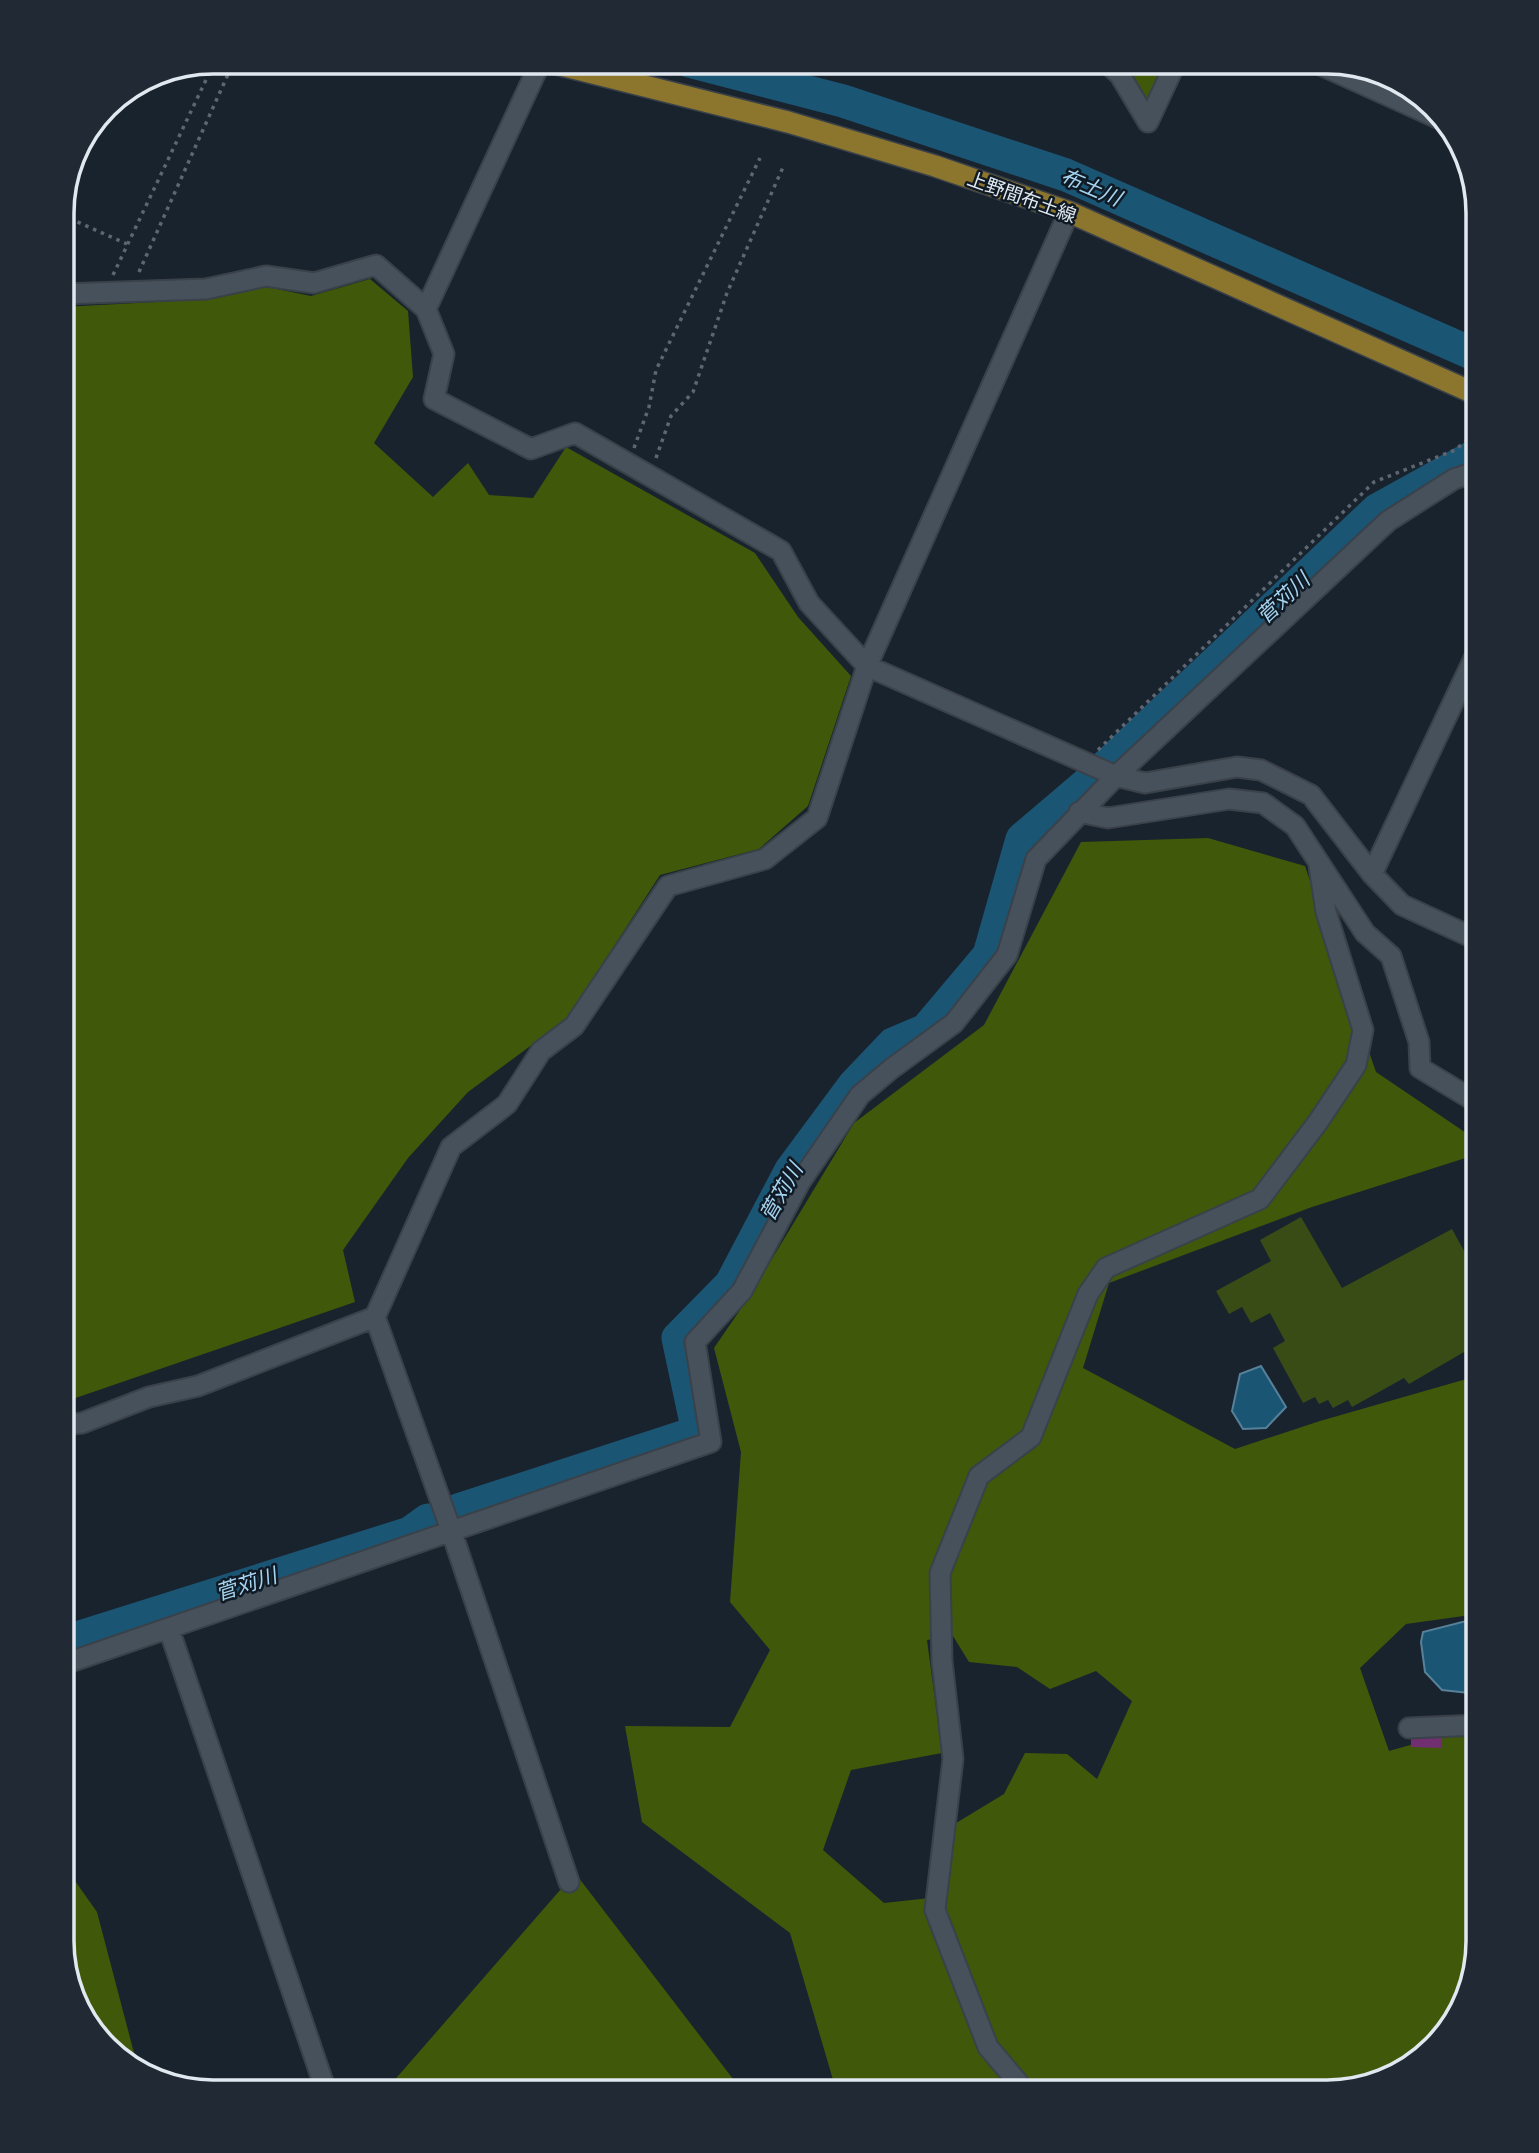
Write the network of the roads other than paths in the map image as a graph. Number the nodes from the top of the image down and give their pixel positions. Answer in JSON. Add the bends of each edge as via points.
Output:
{"nodes":[{"id":1,"x":537,"y":74,"type":"edge"},
{"id":2,"x":595,"y":74,"type":"edge"},
{"id":3,"x":1119,"y":74,"type":"edge"},
{"id":4,"x":1170,"y":74,"type":"edge"},
{"id":5,"x":1342,"y":75,"type":"edge"},
{"id":6,"x":1423,"y":112,"type":"edge"},
{"id":7,"x":1069,"y":212,"type":"junction"},
{"id":8,"x":74,"y":293,"type":"edge"},
{"id":9,"x":426,"y":309,"type":"junction"},
{"id":10,"x":1466,"y":390,"type":"edge"},
{"id":11,"x":1466,"y":475,"type":"edge"},
{"id":12,"x":867,"y":666,"type":"junction"},
{"id":13,"x":1466,"y":676,"type":"edge"},
{"id":14,"x":1116,"y":776,"type":"junction"},
{"id":15,"x":1079,"y":812,"type":"junction"},
{"id":16,"x":1320,"y":865,"type":"junction"},
{"id":17,"x":1373,"y":874,"type":"junction"},
{"id":18,"x":1466,"y":934,"type":"edge"},
{"id":19,"x":1466,"y":1096,"type":"edge"},
{"id":20,"x":375,"y":1317,"type":"junction"},
{"id":21,"x":74,"y":1424,"type":"edge"},
{"id":22,"x":451,"y":1530,"type":"junction"},
{"id":23,"x":169,"y":1629,"type":"junction"},
{"id":24,"x":74,"y":1661,"type":"edge"},
{"id":25,"x":1466,"y":1726,"type":"edge"},
{"id":26,"x":1409,"y":1728,"type":"dead end"},
{"id":27,"x":569,"y":1882,"type":"dead end"},
{"id":28,"x":322,"y":2079,"type":"edge"},
{"id":29,"x":1016,"y":2080,"type":"edge"}],
"edges":[{"from":1,"to":9,"type":"street"},
{"from":2,"to":7,"type":"main road","name":"上野間布土線","via":[[788,122]]},
{"from":3,"to":4,"type":"street","via":[[1149,122]]},
{"from":5,"to":6,"type":"street"},
{"from":7,"to":10,"type":"main road","name":"上野間布土線"},
{"from":7,"to":12,"type":"street"},
{"from":8,"to":9,"type":"street","via":[[206,289],[266,276],[314,283],[376,265]]},
{"from":9,"to":12,"type":"street","via":[[444,354],[434,399],[531,449],[575,433],[781,551],[809,603]]},
{"from":11,"to":14,"type":"street","via":[[1388,520]]},
{"from":12,"to":14,"type":"street"},
{"from":12,"to":20,"type":"street","via":[[817,818],[765,859],[668,887],[574,1026],[541,1051],[507,1104],[451,1147]]},
{"from":13,"to":17,"type":"street"},
{"from":14,"to":15,"type":"street"},
{"from":14,"to":17,"type":"street","via":[[1144,783],[1237,767],[1261,771],[1311,795]]},
{"from":15,"to":16,"type":"street","via":[[1108,818],[1229,799],[1263,803],[1295,826]]},
{"from":15,"to":22,"type":"street","via":[[1036,859],[1007,955],[954,1023],[860,1096],[800,1182],[742,1291],[695,1342],[711,1442]]},
{"from":16,"to":19,"type":"street","via":[[1365,933],[1391,956],[1419,1042],[1420,1068]]},
{"from":16,"to":29,"type":"street","via":[[1326,912],[1363,1030],[1356,1065],[1260,1199],[1106,1268],[1088,1294],[1031,1437],[979,1476],[940,1573],[942,1661],[953,1759],[935,1910],[988,2047]]},
{"from":17,"to":18,"type":"street","via":[[1402,905]]},
{"from":20,"to":21,"type":"street","via":[[198,1386],[149,1397]]},
{"from":20,"to":22,"type":"street"},
{"from":22,"to":23,"type":"street"},
{"from":22,"to":27,"type":"street"},
{"from":23,"to":24,"type":"street"},
{"from":23,"to":28,"type":"street"},
{"from":25,"to":26,"type":"street"}]}
